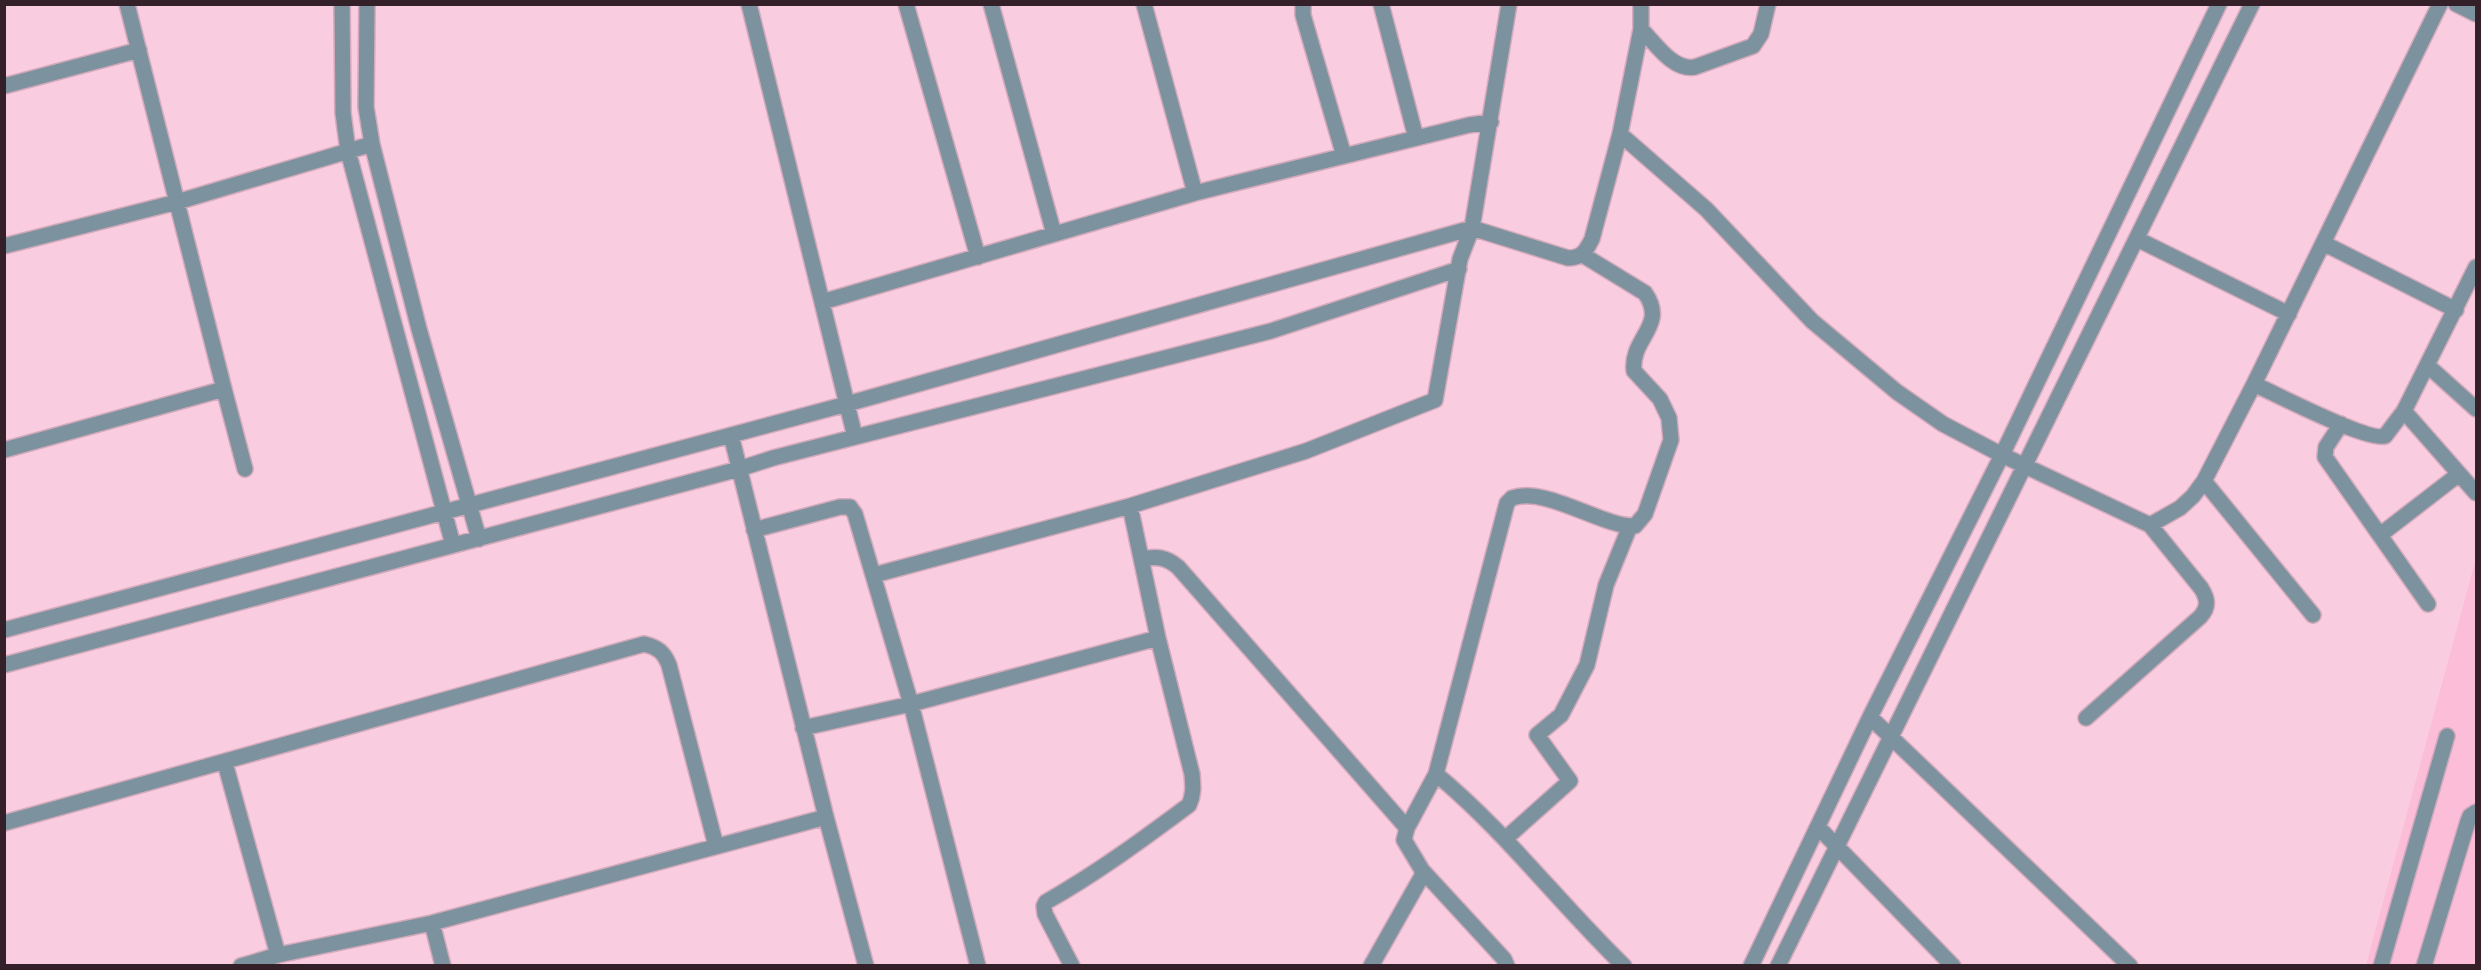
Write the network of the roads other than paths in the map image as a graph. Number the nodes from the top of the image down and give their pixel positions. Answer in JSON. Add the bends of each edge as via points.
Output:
{"nodes":[{"id":1,"x":127,"y":4,"type":"edge"},
{"id":2,"x":342,"y":4,"type":"edge"},
{"id":3,"x":367,"y":4,"type":"edge"},
{"id":4,"x":749,"y":4,"type":"edge"},
{"id":5,"x":906,"y":4,"type":"edge"},
{"id":6,"x":991,"y":4,"type":"edge"},
{"id":7,"x":1144,"y":4,"type":"edge"},
{"id":8,"x":1303,"y":4,"type":"edge"},
{"id":9,"x":1381,"y":4,"type":"edge"},
{"id":10,"x":1641,"y":4,"type":"edge"},
{"id":11,"x":1768,"y":4,"type":"edge"},
{"id":12,"x":2252,"y":4,"type":"edge"},
{"id":13,"x":2440,"y":4,"type":"edge"},
{"id":14,"x":2456,"y":4,"type":"edge"},
{"id":15,"x":2219,"y":5,"type":"edge"},
{"id":16,"x":1506,"y":9,"type":"edge"},
{"id":17,"x":2476,"y":14,"type":"edge"},
{"id":18,"x":1641,"y":29,"type":"junction"},
{"id":19,"x":139,"y":50,"type":"junction"},
{"id":20,"x":4,"y":86,"type":"edge"},
{"id":21,"x":1491,"y":122,"type":"junction"},
{"id":22,"x":1620,"y":134,"type":"junction"},
{"id":23,"x":1416,"y":138,"type":"junction"},
{"id":24,"x":372,"y":144,"type":"junction"},
{"id":25,"x":348,"y":151,"type":"junction"},
{"id":26,"x":1344,"y":156,"type":"junction"},
{"id":27,"x":1195,"y":193,"type":"junction"},
{"id":28,"x":177,"y":202,"type":"junction"},
{"id":29,"x":1472,"y":228,"type":"junction"},
{"id":30,"x":1054,"y":234,"type":"junction"},
{"id":31,"x":2137,"y":239,"type":"junction"},
{"id":32,"x":2323,"y":243,"type":"junction"},
{"id":33,"x":4,"y":246,"type":"edge"},
{"id":34,"x":1583,"y":255,"type":"junction"},
{"id":35,"x":978,"y":257,"type":"junction"},
{"id":36,"x":2476,"y":267,"type":"edge"},
{"id":37,"x":1459,"y":269,"type":"junction"},
{"id":38,"x":822,"y":302,"type":"junction"},
{"id":39,"x":2456,"y":310,"type":"junction"},
{"id":40,"x":2289,"y":314,"type":"junction"},
{"id":41,"x":2427,"y":365,"type":"junction"},
{"id":42,"x":2254,"y":384,"type":"junction"},
{"id":43,"x":224,"y":389,"type":"junction"},
{"id":44,"x":847,"y":404,"type":"junction"},
{"id":45,"x":2476,"y":409,"type":"edge"},
{"id":46,"x":2404,"y":411,"type":"junction"},
{"id":47,"x":2340,"y":424,"type":"junction"},
{"id":48,"x":732,"y":435,"type":"junction"},
{"id":49,"x":855,"y":437,"type":"junction"},
{"id":50,"x":4,"y":450,"type":"edge"},
{"id":51,"x":2002,"y":455,"type":"junction"},
{"id":52,"x":2024,"y":466,"type":"junction"},
{"id":53,"x":245,"y":469,"type":"dead end"},
{"id":54,"x":739,"y":469,"type":"junction"},
{"id":55,"x":2459,"y":474,"type":"junction"},
{"id":56,"x":2204,"y":481,"type":"junction"},
{"id":57,"x":2476,"y":494,"type":"edge"},
{"id":58,"x":468,"y":506,"type":"junction"},
{"id":59,"x":1130,"y":506,"type":"junction"},
{"id":60,"x":445,"y":512,"type":"junction"},
{"id":61,"x":2151,"y":525,"type":"junction"},
{"id":62,"x":1630,"y":526,"type":"junction"},
{"id":63,"x":754,"y":530,"type":"junction"},
{"id":64,"x":2380,"y":535,"type":"junction"},
{"id":65,"x":479,"y":538,"type":"junction"},
{"id":66,"x":453,"y":545,"type":"junction"},
{"id":67,"x":1142,"y":559,"type":"junction"},
{"id":68,"x":874,"y":575,"type":"junction"},
{"id":69,"x":2428,"y":604,"type":"dead end"},
{"id":70,"x":2313,"y":615,"type":"dead end"},
{"id":71,"x":4,"y":630,"type":"edge"},
{"id":72,"x":1158,"y":638,"type":"junction"},
{"id":73,"x":4,"y":665,"type":"edge"},
{"id":74,"x":911,"y":704,"type":"junction"},
{"id":75,"x":1870,"y":717,"type":"junction"},
{"id":76,"x":2086,"y":718,"type":"dead end"},
{"id":77,"x":803,"y":728,"type":"junction"},
{"id":78,"x":2447,"y":736,"type":"dead end"},
{"id":79,"x":1890,"y":737,"type":"junction"},
{"id":80,"x":225,"y":763,"type":"junction"},
{"id":81,"x":1436,"y":774,"type":"junction"},
{"id":82,"x":2476,"y":812,"type":"edge"},
{"id":83,"x":826,"y":817,"type":"junction"},
{"id":84,"x":4,"y":823,"type":"edge"},
{"id":85,"x":1818,"y":827,"type":"junction"},
{"id":86,"x":1407,"y":828,"type":"junction"},
{"id":87,"x":1505,"y":839,"type":"junction"},
{"id":88,"x":716,"y":846,"type":"junction"},
{"id":89,"x":1837,"y":846,"type":"junction"},
{"id":90,"x":1422,"y":870,"type":"junction"},
{"id":91,"x":432,"y":923,"type":"junction"},
{"id":92,"x":278,"y":955,"type":"junction"},
{"id":93,"x":241,"y":966,"type":"edge"},
{"id":94,"x":443,"y":966,"type":"edge"},
{"id":95,"x":866,"y":966,"type":"edge"},
{"id":96,"x":978,"y":966,"type":"edge"},
{"id":97,"x":1072,"y":966,"type":"edge"},
{"id":98,"x":1371,"y":966,"type":"edge"},
{"id":99,"x":1507,"y":966,"type":"edge"},
{"id":100,"x":1624,"y":966,"type":"edge"},
{"id":101,"x":1751,"y":966,"type":"edge"},
{"id":102,"x":1778,"y":966,"type":"edge"},
{"id":103,"x":1953,"y":966,"type":"edge"},
{"id":104,"x":2130,"y":966,"type":"edge"},
{"id":105,"x":2380,"y":966,"type":"edge"},
{"id":106,"x":2424,"y":966,"type":"edge"}],
"edges":[{"from":1,"to":19,"type":"street"},
{"from":2,"to":25,"type":"street","via":[[343,113]]},
{"from":3,"to":24,"type":"street","via":[[366,108]]},
{"from":4,"to":38,"type":"street"},
{"from":5,"to":35,"type":"street"},
{"from":6,"to":30,"type":"street"},
{"from":7,"to":27,"type":"street"},
{"from":8,"to":26,"type":"street"},
{"from":9,"to":23,"type":"street"},
{"from":10,"to":18,"type":"street"},
{"from":11,"to":18,"type":"street","via":[[1761,34],[1753,46],[1695,67],[1676,64]]},
{"from":12,"to":31,"type":"street"},
{"from":13,"to":32,"type":"street"},
{"from":14,"to":17,"type":"street"},
{"from":15,"to":51,"type":"street"},
{"from":16,"to":21,"type":"street"},
{"from":18,"to":22,"type":"street"},
{"from":19,"to":20,"type":"street"},
{"from":19,"to":28,"type":"street"},
{"from":21,"to":23,"type":"street"},
{"from":21,"to":29,"type":"street"},
{"from":22,"to":34,"type":"street","via":[[1592,239]]},
{"from":22,"to":51,"type":"street","via":[[1706,209],[1812,321],[1857,361],[1943,424]]},
{"from":23,"to":26,"type":"street"},
{"from":24,"to":25,"type":"street"},
{"from":24,"to":58,"type":"street"},
{"from":25,"to":28,"type":"street"},
{"from":25,"to":60,"type":"street"},
{"from":26,"to":27,"type":"street"},
{"from":27,"to":30,"type":"street"},
{"from":28,"to":33,"type":"street"},
{"from":28,"to":43,"type":"street"},
{"from":29,"to":34,"type":"street","via":[[1568,258]]},
{"from":29,"to":37,"type":"street"},
{"from":29,"to":44,"type":"street"},
{"from":30,"to":35,"type":"street"},
{"from":31,"to":40,"type":"street"},
{"from":31,"to":52,"type":"street"},
{"from":32,"to":39,"type":"street"},
{"from":32,"to":40,"type":"street"},
{"from":34,"to":62,"type":"street","via":[[1645,293],[1654,310],[1635,351],[1634,371],[1660,399],[1669,418],[1671,440],[1646,514]]},
{"from":35,"to":38,"type":"street"},
{"from":36,"to":39,"type":"street"},
{"from":37,"to":49,"type":"street","via":[[1271,331]]},
{"from":37,"to":59,"type":"street","via":[[1435,400],[1306,451]]},
{"from":38,"to":44,"type":"street"},
{"from":39,"to":41,"type":"street"},
{"from":40,"to":42,"type":"street"},
{"from":41,"to":45,"type":"street"},
{"from":41,"to":46,"type":"street"},
{"from":42,"to":47,"type":"street"},
{"from":42,"to":56,"type":"street"},
{"from":43,"to":50,"type":"street"},
{"from":43,"to":53,"type":"street"},
{"from":44,"to":48,"type":"street"},
{"from":44,"to":49,"type":"street"},
{"from":46,"to":47,"type":"street","via":[[2382,438]]},
{"from":46,"to":55,"type":"street"},
{"from":47,"to":64,"type":"street","via":[[2326,447],[2325,457]]},
{"from":48,"to":54,"type":"street"},
{"from":48,"to":58,"type":"street"},
{"from":49,"to":54,"type":"street"},
{"from":51,"to":52,"type":"street"},
{"from":51,"to":75,"type":"street"},
{"from":52,"to":61,"type":"street"},
{"from":52,"to":79,"type":"street"},
{"from":54,"to":63,"type":"street"},
{"from":54,"to":65,"type":"street"},
{"from":55,"to":57,"type":"street"},
{"from":55,"to":64,"type":"street"},
{"from":56,"to":61,"type":"street","via":[[2180,508]]},
{"from":56,"to":70,"type":"street"},
{"from":58,"to":60,"type":"street"},
{"from":58,"to":65,"type":"street"},
{"from":59,"to":67,"type":"street"},
{"from":59,"to":68,"type":"street"},
{"from":60,"to":66,"type":"street"},
{"from":60,"to":71,"type":"street"},
{"from":61,"to":76,"type":"street","via":[[2201,588],[2206,607],[2200,618]]},
{"from":62,"to":81,"type":"street","via":[[1567,505],[1528,496],[1512,498],[1504,512]]},
{"from":62,"to":87,"type":"street","via":[[1606,585],[1587,665],[1561,715],[1537,735],[1570,781]]},
{"from":63,"to":68,"type":"street","via":[[850,507]]},
{"from":63,"to":77,"type":"street"},
{"from":64,"to":69,"type":"street"},
{"from":65,"to":66,"type":"street"},
{"from":66,"to":73,"type":"street"},
{"from":67,"to":72,"type":"street"},
{"from":67,"to":86,"type":"street","via":[[1165,558],[1178,567]]},
{"from":68,"to":74,"type":"street"},
{"from":72,"to":74,"type":"street"},
{"from":72,"to":97,"type":"street","via":[[1192,774],[1192,798],[1188,805],[1091,877],[1046,902],[1045,914]]},
{"from":74,"to":77,"type":"street"},
{"from":74,"to":96,"type":"street"},
{"from":75,"to":79,"type":"street"},
{"from":75,"to":85,"type":"street"},
{"from":77,"to":83,"type":"street"},
{"from":78,"to":105,"type":"street"},
{"from":79,"to":89,"type":"street"},
{"from":79,"to":104,"type":"street"},
{"from":80,"to":84,"type":"street"},
{"from":80,"to":88,"type":"street","via":[[644,644],[665,656],[669,665]]},
{"from":80,"to":92,"type":"street"},
{"from":81,"to":86,"type":"street"},
{"from":81,"to":87,"type":"street"},
{"from":82,"to":106,"type":"street","via":[[2468,821]]},
{"from":83,"to":88,"type":"street"},
{"from":83,"to":95,"type":"street"},
{"from":85,"to":89,"type":"street"},
{"from":85,"to":101,"type":"street"},
{"from":86,"to":90,"type":"street","via":[[1404,840]]},
{"from":87,"to":100,"type":"street"},
{"from":88,"to":91,"type":"street"},
{"from":89,"to":102,"type":"street"},
{"from":89,"to":103,"type":"street"},
{"from":90,"to":98,"type":"street","via":[[1419,883]]},
{"from":90,"to":99,"type":"street"},
{"from":91,"to":92,"type":"street"},
{"from":91,"to":94,"type":"street"},
{"from":92,"to":93,"type":"street"}]}
